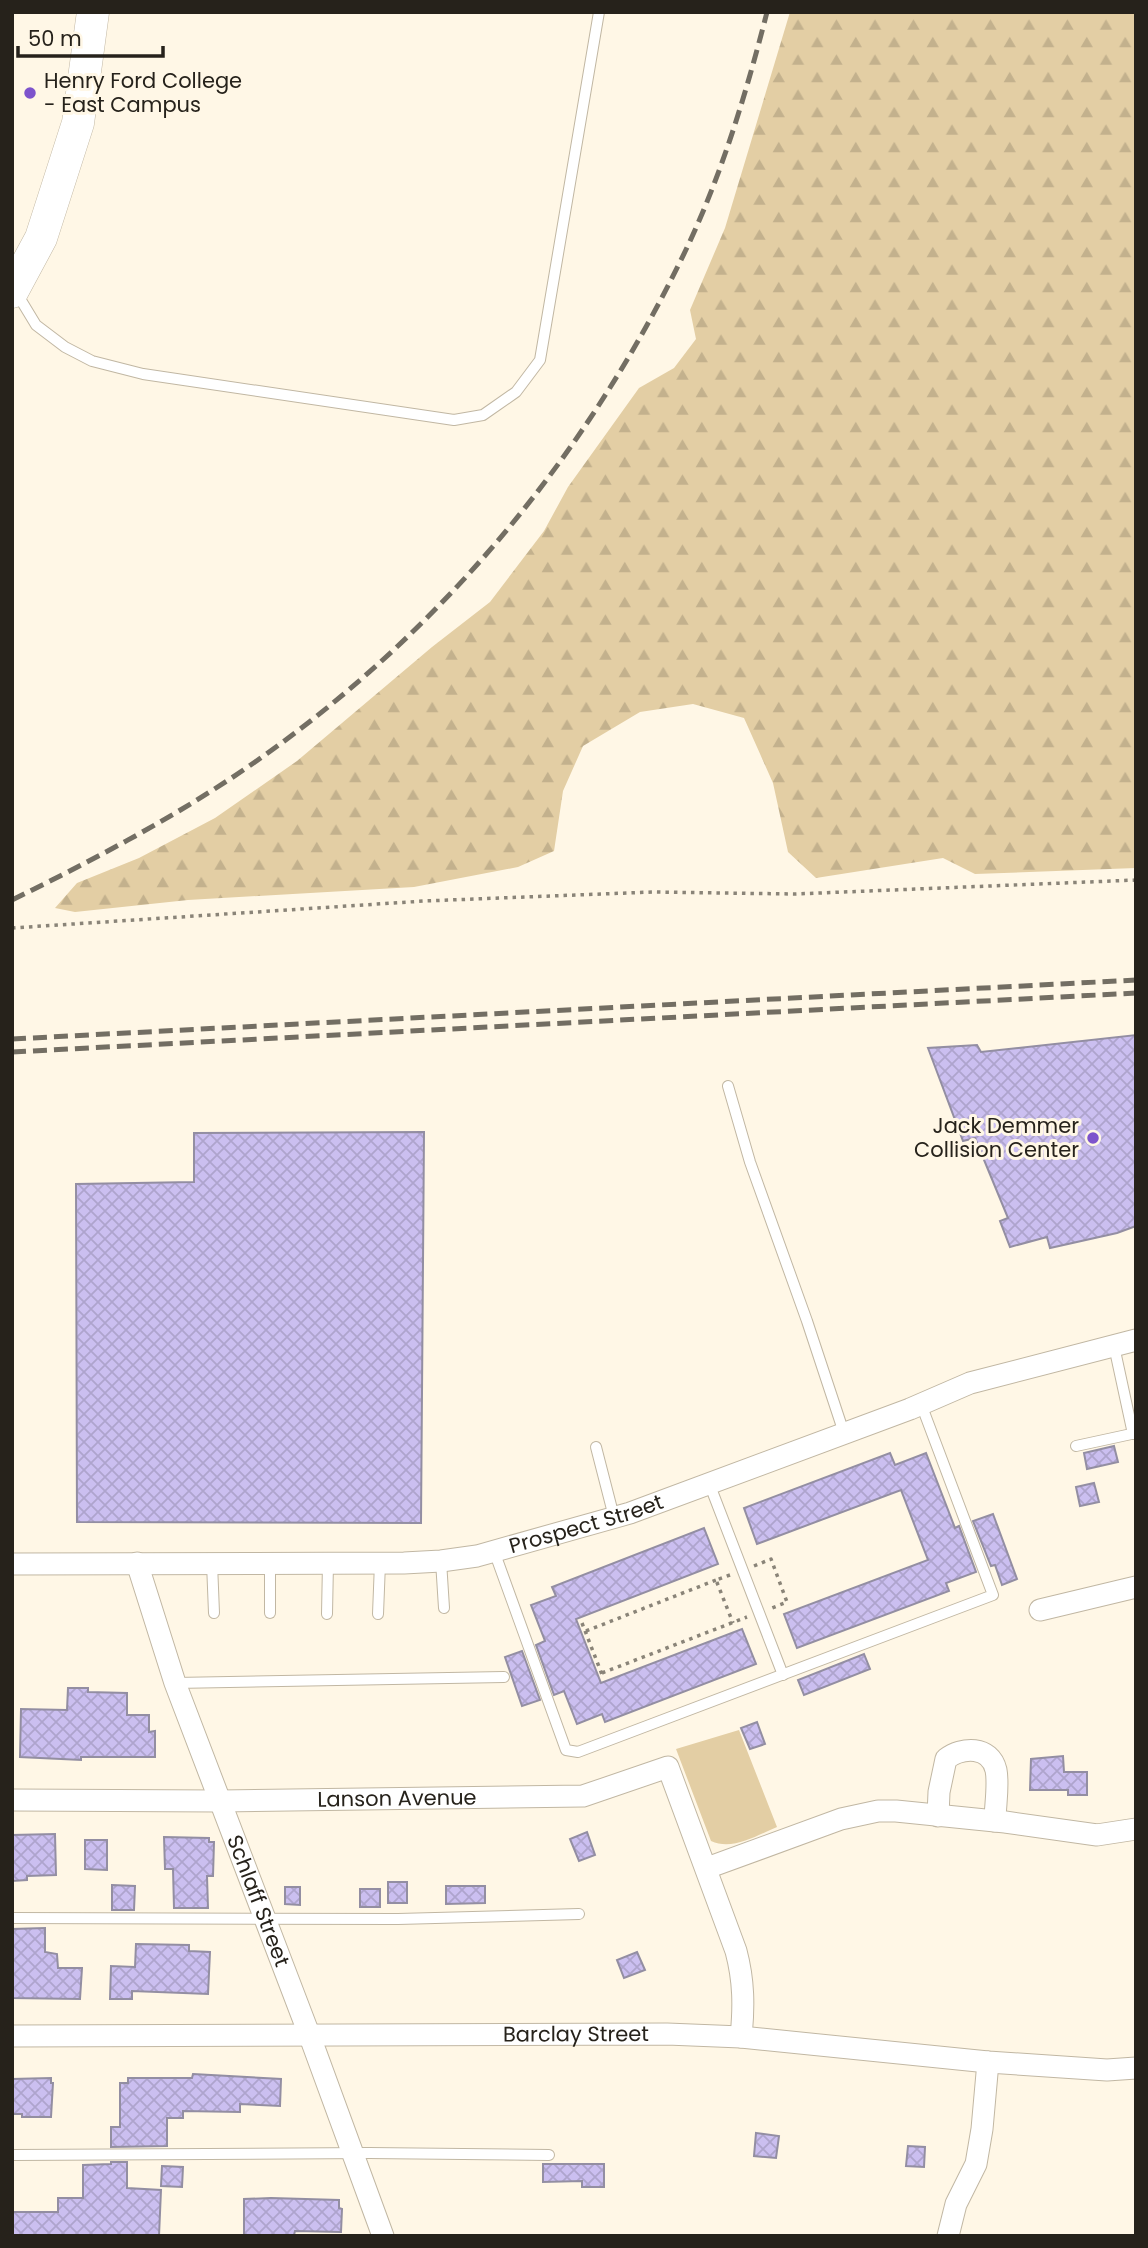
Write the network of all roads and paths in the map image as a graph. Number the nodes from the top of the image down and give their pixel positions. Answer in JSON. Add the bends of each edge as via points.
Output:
{"nodes":[{"id":1,"x":93,"y":12,"type":"edge"},
{"id":2,"x":599,"y":12,"type":"edge"},
{"id":3,"x":13,"y":289,"type":"edge"},
{"id":4,"x":1136,"y":880,"type":"edge"},
{"id":5,"x":12,"y":928,"type":"edge"},
{"id":6,"x":728,"y":1086,"type":"dead end"},
{"id":7,"x":1136,"y":1340,"type":"edge"},
{"id":8,"x":1114,"y":1346,"type":"junction"},
{"id":9,"x":921,"y":1404,"type":"junction"},
{"id":10,"x":844,"y":1433,"type":"junction"},
{"id":11,"x":1135,"y":1433,"type":"edge"},
{"id":12,"x":1076,"y":1446,"type":"dead end"},
{"id":13,"x":596,"y":1447,"type":"dead end"},
{"id":14,"x":709,"y":1483,"type":"junction"},
{"id":15,"x":614,"y":1517,"type":"junction"},
{"id":16,"x":494,"y":1551,"type":"junction"},
{"id":17,"x":441,"y":1561,"type":"junction"},
{"id":18,"x":137,"y":1563,"type":"junction"},
{"id":19,"x":212,"y":1563,"type":"junction"},
{"id":20,"x":270,"y":1563,"type":"junction"},
{"id":21,"x":328,"y":1563,"type":"junction"},
{"id":22,"x":380,"y":1563,"type":"junction"},
{"id":23,"x":12,"y":1564,"type":"edge"},
{"id":24,"x":754,"y":1566,"type":"dead end"},
{"id":25,"x":733,"y":1574,"type":"dead end"},
{"id":26,"x":716,"y":1580,"type":"junction"},
{"id":27,"x":1136,"y":1587,"type":"edge"},
{"id":28,"x":444,"y":1608,"type":"dead end"},
{"id":29,"x":771,"y":1608,"type":"dead end"},
{"id":30,"x":1040,"y":1610,"type":"dead end"},
{"id":31,"x":214,"y":1613,"type":"dead end"},
{"id":32,"x":270,"y":1613,"type":"dead end"},
{"id":33,"x":327,"y":1614,"type":"dead end"},
{"id":34,"x":378,"y":1614,"type":"dead end"},
{"id":35,"x":750,"y":1616,"type":"dead end"},
{"id":36,"x":582,"y":1623,"type":"dead end"},
{"id":37,"x":733,"y":1623,"type":"junction"},
{"id":38,"x":586,"y":1631,"type":"junction"},
{"id":39,"x":783,"y":1675,"type":"junction"},
{"id":40,"x":504,"y":1677,"type":"dead end"},
{"id":41,"x":175,"y":1683,"type":"junction"},
{"id":42,"x":12,"y":1800,"type":"edge"},
{"id":43,"x":219,"y":1801,"type":"junction"},
{"id":44,"x":938,"y":1816,"type":"junction"},
{"id":45,"x":995,"y":1821,"type":"junction"},
{"id":46,"x":1136,"y":1829,"type":"edge"},
{"id":47,"x":707,"y":1868,"type":"junction"},
{"id":48,"x":579,"y":1914,"type":"dead end"},
{"id":49,"x":12,"y":1918,"type":"edge"},
{"id":50,"x":264,"y":1918,"type":"junction"},
{"id":51,"x":309,"y":2034,"type":"junction"},
{"id":52,"x":12,"y":2036,"type":"edge"},
{"id":53,"x":741,"y":2037,"type":"junction"},
{"id":54,"x":988,"y":2062,"type":"junction"},
{"id":55,"x":1136,"y":2068,"type":"edge"},
{"id":56,"x":353,"y":2154,"type":"junction"},
{"id":57,"x":12,"y":2155,"type":"edge"},
{"id":58,"x":549,"y":2155,"type":"dead end"},
{"id":59,"x":383,"y":2236,"type":"edge"},
{"id":60,"x":948,"y":2236,"type":"edge"}],
"edges":[{"from":1,"to":3,"type":"main road","via":[[78,123],[41,239]]},
{"from":2,"to":3,"type":"lane","via":[[540,360],[516,392],[482,415],[454,420],[306,400],[143,374],[92,361],[36,325]]},
{"from":4,"to":5,"type":"path","via":[[808,894],[652,892],[424,901]]},
{"from":6,"to":10,"type":"lane"},
{"from":7,"to":8,"type":"street","name":"Prospect Street"},
{"from":8,"to":9,"type":"street","name":"Prospect Street","via":[[970,1383]]},
{"from":8,"to":11,"type":"lane"},
{"from":9,"to":10,"type":"street","name":"Prospect Street"},
{"from":9,"to":39,"type":"lane","via":[[993,1595]]},
{"from":10,"to":14,"type":"street","name":"Prospect Street"},
{"from":11,"to":12,"type":"lane"},
{"from":13,"to":15,"type":"lane"},
{"from":14,"to":15,"type":"street","name":"Prospect Street"},
{"from":14,"to":39,"type":"lane"},
{"from":15,"to":16,"type":"street","name":"Prospect Street"},
{"from":16,"to":17,"type":"street","name":"Prospect Street"},
{"from":16,"to":39,"type":"lane","via":[[566,1750],[579,1752]]},
{"from":17,"to":22,"type":"street","name":"Prospect Street"},
{"from":17,"to":28,"type":"lane"},
{"from":18,"to":19,"type":"street","name":"Prospect Street"},
{"from":18,"to":23,"type":"street","name":"Prospect Street"},
{"from":18,"to":41,"type":"street","name":"Schlaff Street"},
{"from":19,"to":20,"type":"street","name":"Prospect Street"},
{"from":19,"to":31,"type":"lane"},
{"from":20,"to":21,"type":"street","name":"Prospect Street"},
{"from":20,"to":32,"type":"lane"},
{"from":21,"to":22,"type":"street","name":"Prospect Street"},
{"from":21,"to":33,"type":"lane"},
{"from":22,"to":34,"type":"lane"},
{"from":24,"to":29,"type":"path","via":[[771,1559],[787,1602]]},
{"from":25,"to":26,"type":"path"},
{"from":26,"to":37,"type":"path"},
{"from":26,"to":38,"type":"path"},
{"from":27,"to":30,"type":"street"},
{"from":35,"to":37,"type":"path"},
{"from":36,"to":38,"type":"path"},
{"from":37,"to":38,"type":"path","via":[[603,1675]]},
{"from":40,"to":41,"type":"lane"},
{"from":41,"to":43,"type":"street","name":"Schlaff Street"},
{"from":42,"to":43,"type":"street","name":"Lanson Avenue"},
{"from":43,"to":47,"type":"street","name":"Lanson Avenue","via":[[583,1796],[668,1767]]},
{"from":43,"to":50,"type":"street","name":"Schlaff Street"},
{"from":44,"to":45,"type":"street"},
{"from":44,"to":45,"type":"street","via":[[946,1759],[957,1751],[974,1749],[996,1770]]},
{"from":44,"to":47,"type":"street","via":[[896,1811],[859,1814]]},
{"from":45,"to":46,"type":"street","via":[[1097,1835]]},
{"from":47,"to":53,"type":"street","name":"Lanson Avenue","via":[[743,1977]]},
{"from":48,"to":50,"type":"lane"},
{"from":49,"to":50,"type":"lane"},
{"from":50,"to":51,"type":"street","name":"Schlaff Street"},
{"from":51,"to":52,"type":"street","name":"Barclay Street"},
{"from":51,"to":53,"type":"street","name":"Barclay Street"},
{"from":51,"to":56,"type":"street","name":"Schlaff Street"},
{"from":53,"to":54,"type":"street","name":"Barclay Street"},
{"from":54,"to":55,"type":"street","name":"Barclay Street"},
{"from":54,"to":60,"type":"street","via":[[976,2164],[956,2204]]},
{"from":56,"to":57,"type":"lane"},
{"from":56,"to":58,"type":"lane"},
{"from":56,"to":59,"type":"street","name":"Schlaff Street"}]}
